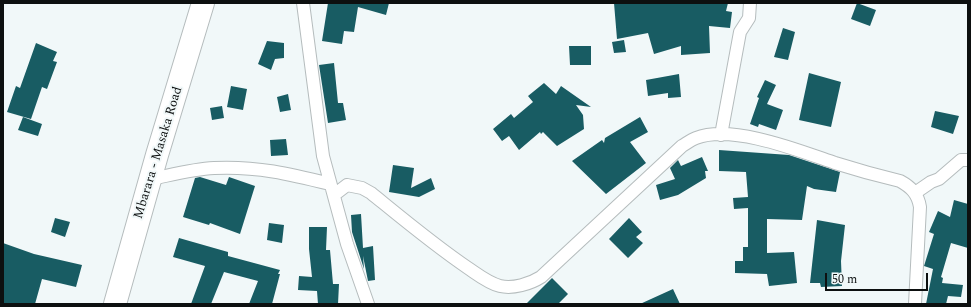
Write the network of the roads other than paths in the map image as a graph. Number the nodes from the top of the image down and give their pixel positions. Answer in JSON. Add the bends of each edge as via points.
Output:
{"nodes":[{"id":1,"x":203,"y":3,"type":"edge"},
{"id":2,"x":303,"y":3,"type":"edge"},
{"id":3,"x":750,"y":3,"type":"edge"},
{"id":4,"x":721,"y":134,"type":"junction"},
{"id":5,"x":968,"y":160,"type":"edge"},
{"id":6,"x":150,"y":179,"type":"junction"},
{"id":7,"x":332,"y":190,"type":"junction"},
{"id":8,"x":915,"y":193,"type":"junction"},
{"id":9,"x":115,"y":304,"type":"edge"},
{"id":10,"x":368,"y":304,"type":"edge"},
{"id":11,"x":915,"y":304,"type":"edge"}],
"edges":[{"from":1,"to":6,"type":"highway","name":"Mbarara - Masaka Road"},
{"from":2,"to":7,"type":"street","via":[[316,114]]},
{"from":3,"to":4,"type":"street","via":[[749,18],[738,39]]},
{"from":4,"to":7,"type":"street","via":[[697,138],[682,146],[540,278],[525,284],[494,284],[445,252],[362,188],[347,185]]},
{"from":4,"to":8,"type":"street","via":[[791,147],[900,181],[910,186]]},
{"from":5,"to":8,"type":"street","via":[[961,160],[939,179]]},
{"from":6,"to":7,"type":"street","via":[[213,168],[246,168],[270,170]]},
{"from":6,"to":9,"type":"highway","name":"Mbarara - Masaka Road"},
{"from":7,"to":10,"type":"street"},
{"from":8,"to":11,"type":"street","via":[[919,201],[920,223]]}]}
